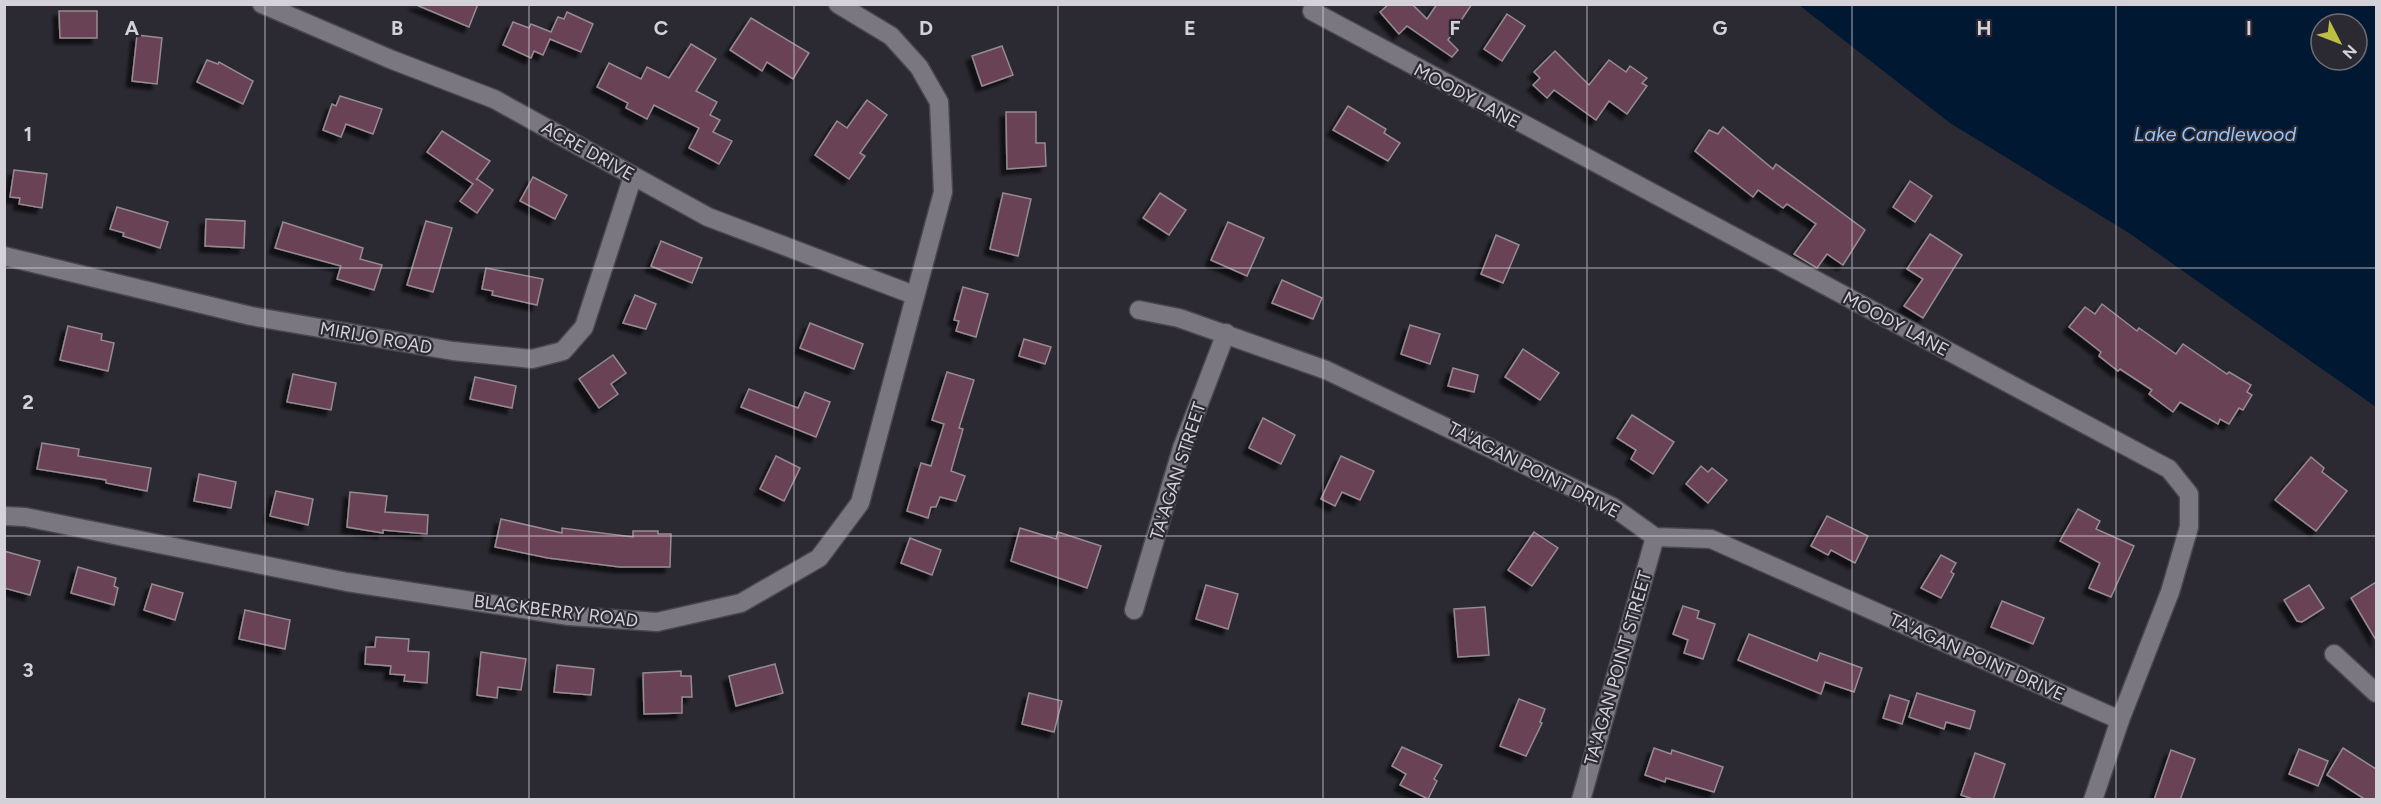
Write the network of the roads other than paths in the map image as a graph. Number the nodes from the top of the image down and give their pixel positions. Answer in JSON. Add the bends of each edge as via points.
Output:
{"nodes":[{"id":1,"x":262,"y":4,"type":"edge"},
{"id":2,"x":838,"y":4,"type":"edge"},
{"id":3,"x":1312,"y":11,"type":"dead end"},
{"id":4,"x":633,"y":176,"type":"junction"},
{"id":5,"x":4,"y":256,"type":"edge"},
{"id":6,"x":914,"y":296,"type":"junction"},
{"id":7,"x":1139,"y":310,"type":"dead end"},
{"id":8,"x":1226,"y":333,"type":"junction"},
{"id":9,"x":4,"y":516,"type":"edge"},
{"id":10,"x":1654,"y":537,"type":"junction"},
{"id":11,"x":1134,"y":610,"type":"dead end"},
{"id":12,"x":2334,"y":654,"type":"dead end"},
{"id":13,"x":2376,"y":693,"type":"edge"},
{"id":14,"x":2120,"y":720,"type":"junction"},
{"id":15,"x":1581,"y":800,"type":"edge"},
{"id":16,"x":2093,"y":800,"type":"edge"}],
"edges":[{"from":1,"to":4,"type":"street","name":"ACRE DRIVE","via":[[494,99]]},
{"from":2,"to":6,"type":"street","name":"BLACKBERRY ROAD","via":[[891,36],[919,67],[939,102],[943,192]]},
{"from":3,"to":14,"type":"street","name":"MOODY LANE","via":[[2169,469],[2189,494],[2189,527],[2170,592]]},
{"from":4,"to":5,"type":"street","name":"MIRIJO ROAD","via":[[584,327],[563,351],[532,360],[453,351],[251,316]]},
{"from":4,"to":6,"type":"street","name":"ACRE DRIVE","via":[[708,217]]},
{"from":6,"to":9,"type":"street","name":"BLACKBERRY ROAD","via":[[860,503],[819,558],[741,603],[657,622],[569,616],[347,582]]},
{"from":7,"to":8,"type":"street","name":"TA'AGAN POINT DRIVE"},
{"from":8,"to":10,"type":"street","name":"TA'AGAN POINT DRIVE","via":[[1326,370],[1503,452],[1613,507]]},
{"from":8,"to":11,"type":"street","name":"TA'AGAN STREET","via":[[1182,448]]},
{"from":10,"to":14,"type":"street","name":"TA'AGAN POINT DRIVE","via":[[1711,539]]},
{"from":10,"to":15,"type":"street","name":"TA'AGAN POINT STREET"},
{"from":12,"to":13,"type":"street"},
{"from":14,"to":16,"type":"street","name":"MOODY LANE"}]}
